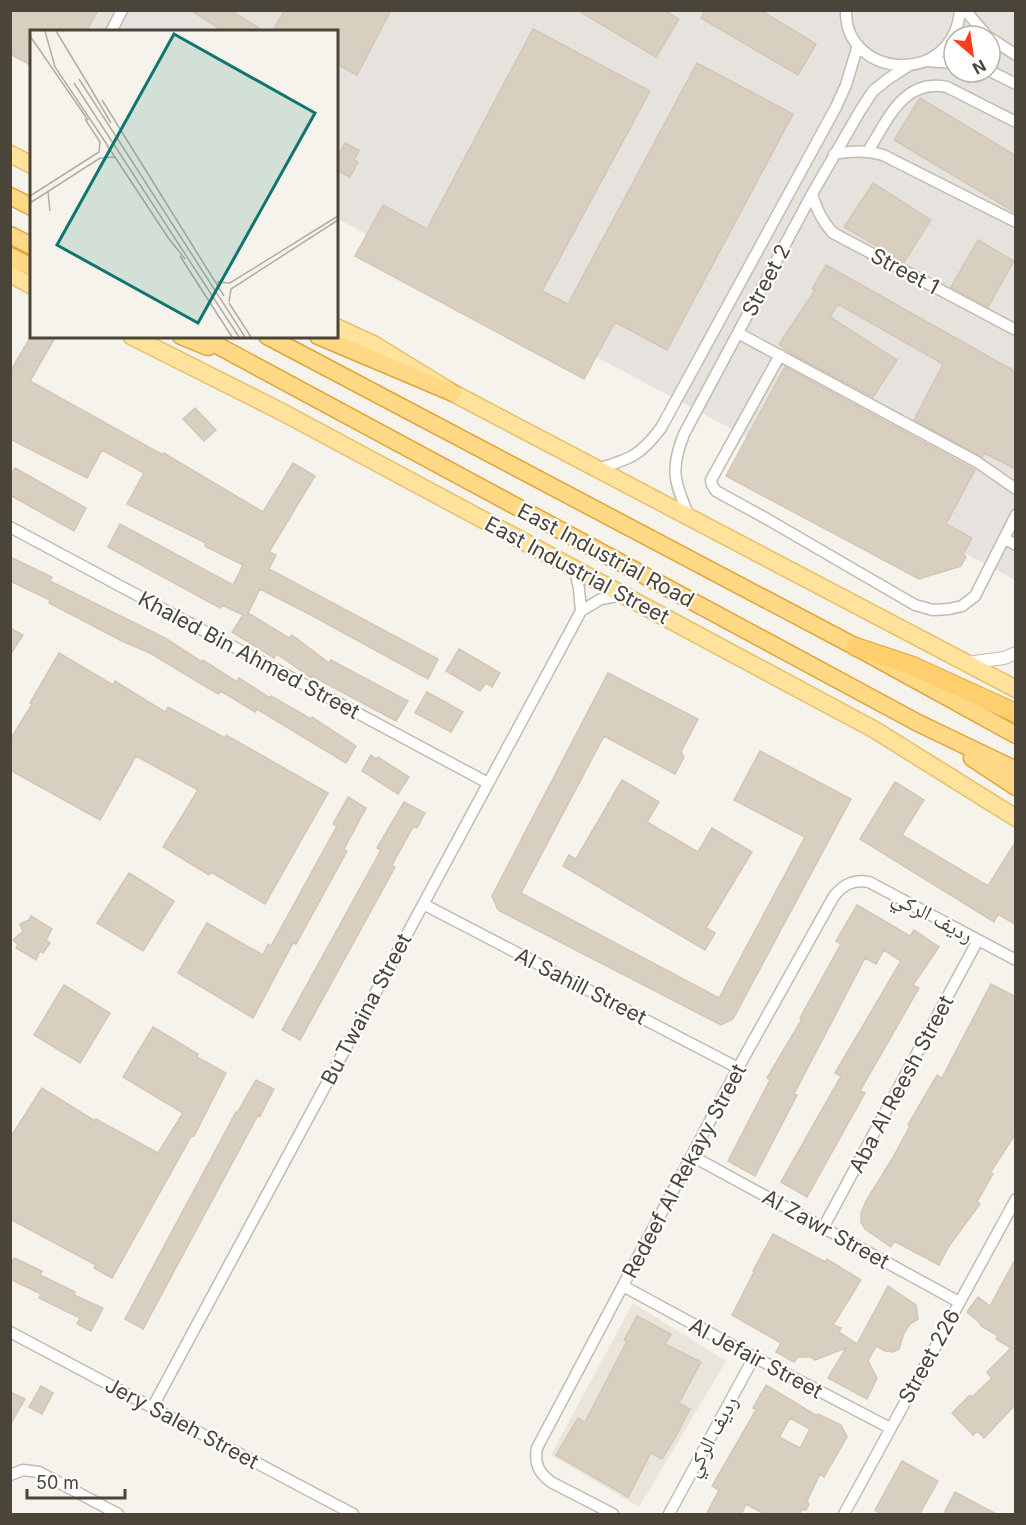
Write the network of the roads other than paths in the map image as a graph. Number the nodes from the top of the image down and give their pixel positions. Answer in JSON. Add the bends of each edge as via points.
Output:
{"nodes":[{"id":1,"x":122,"y":10,"type":"edge"},
{"id":2,"x":960,"y":10,"type":"edge"},
{"id":3,"x":965,"y":10,"type":"edge"},
{"id":4,"x":845,"y":12,"type":"edge"},
{"id":5,"x":977,"y":24,"type":"edge"},
{"id":6,"x":112,"y":30,"type":"edge"},
{"id":7,"x":858,"y":45,"type":"junction"},
{"id":8,"x":1002,"y":46,"type":"edge"},
{"id":9,"x":1016,"y":55,"type":"edge"},
{"id":10,"x":927,"y":61,"type":"junction"},
{"id":11,"x":942,"y":62,"type":"edge"},
{"id":12,"x":908,"y":66,"type":"junction"},
{"id":13,"x":1002,"y":77,"type":"edge"},
{"id":14,"x":1016,"y":84,"type":"edge"},
{"id":15,"x":1016,"y":122,"type":"edge"},
{"id":16,"x":868,"y":151,"type":"junction"},
{"id":17,"x":10,"y":154,"type":"edge"},
{"id":18,"x":834,"y":154,"type":"junction"},
{"id":19,"x":30,"y":164,"type":"edge"},
{"id":20,"x":812,"y":194,"type":"junction"},
{"id":21,"x":10,"y":196,"type":"edge"},
{"id":22,"x":30,"y":206,"type":"edge"},
{"id":23,"x":1016,"y":222,"type":"edge"},
{"id":24,"x":10,"y":235,"type":"edge"},
{"id":25,"x":30,"y":245,"type":"edge"},
{"id":26,"x":10,"y":256,"type":"edge"},
{"id":27,"x":30,"y":266,"type":"edge"},
{"id":28,"x":10,"y":274,"type":"edge"},
{"id":29,"x":30,"y":285,"type":"edge"},
{"id":30,"x":338,"y":328,"type":"edge"},
{"id":31,"x":1016,"y":330,"type":"edge"},
{"id":32,"x":738,"y":333,"type":"junction"},
{"id":33,"x":134,"y":338,"type":"edge"},
{"id":34,"x":186,"y":338,"type":"edge"},
{"id":35,"x":204,"y":338,"type":"edge"},
{"id":36,"x":271,"y":338,"type":"edge"},
{"id":37,"x":323,"y":338,"type":"edge"},
{"id":38,"x":780,"y":356,"type":"junction"},
{"id":39,"x":248,"y":362,"type":"junction"},
{"id":40,"x":453,"y":393,"type":"junction"},
{"id":41,"x":597,"y":469,"type":"junction"},
{"id":42,"x":1016,"y":489,"type":"edge"},
{"id":43,"x":1016,"y":515,"type":"edge"},
{"id":44,"x":690,"y":516,"type":"junction"},
{"id":45,"x":10,"y":527,"type":"edge"},
{"id":46,"x":1004,"y":538,"type":"junction"},
{"id":47,"x":1016,"y":545,"type":"edge"},
{"id":48,"x":574,"y":569,"type":"junction"},
{"id":49,"x":624,"y":594,"type":"junction"},
{"id":50,"x":581,"y":611,"type":"junction"},
{"id":51,"x":856,"y":647,"type":"junction"},
{"id":52,"x":1016,"y":653,"type":"edge"},
{"id":53,"x":963,"y":663,"type":"junction"},
{"id":54,"x":1016,"y":689,"type":"edge"},
{"id":55,"x":1016,"y":713,"type":"edge"},
{"id":56,"x":918,"y":723,"type":"junction"},
{"id":57,"x":1016,"y":735,"type":"edge"},
{"id":58,"x":1016,"y":770,"type":"edge"},
{"id":59,"x":488,"y":783,"type":"junction"},
{"id":60,"x":1016,"y":787,"type":"edge"},
{"id":61,"x":1016,"y":818,"type":"edge"},
{"id":62,"x":423,"y":904,"type":"junction"},
{"id":63,"x":978,"y":940,"type":"junction"},
{"id":64,"x":1016,"y":960,"type":"edge"},
{"id":65,"x":738,"y":1068,"type":"junction"},
{"id":66,"x":692,"y":1156,"type":"junction"},
{"id":67,"x":1016,"y":1199,"type":"edge"},
{"id":68,"x":824,"y":1228,"type":"junction"},
{"id":69,"x":623,"y":1286,"type":"junction"},
{"id":70,"x":959,"y":1302,"type":"junction"},
{"id":71,"x":10,"y":1332,"type":"edge"},
{"id":72,"x":754,"y":1357,"type":"junction"},
{"id":73,"x":152,"y":1408,"type":"junction"},
{"id":74,"x":890,"y":1428,"type":"junction"},
{"id":75,"x":10,"y":1475,"type":"edge"},
{"id":76,"x":333,"y":1510,"type":"edge"},
{"id":77,"x":117,"y":1515,"type":"edge"},
{"id":78,"x":353,"y":1515,"type":"edge"},
{"id":79,"x":614,"y":1515,"type":"edge"},
{"id":80,"x":669,"y":1515,"type":"edge"},
{"id":81,"x":844,"y":1515,"type":"edge"}],
"edges":[{"from":1,"to":6,"type":"street"},
{"from":2,"to":10,"type":"street","via":[[952,38]]},
{"from":3,"to":5,"type":"street"},
{"from":4,"to":7,"type":"street"},
{"from":7,"to":12,"type":"street","via":[[880,62]]},
{"from":7,"to":41,"type":"street","name":"Street 2","via":[[836,107],[661,428],[647,447],[632,457]]},
{"from":8,"to":9,"type":"street"},
{"from":10,"to":11,"type":"street"},
{"from":10,"to":12,"type":"street"},
{"from":12,"to":18,"type":"street","name":"Street 2","via":[[873,91]]},
{"from":13,"to":14,"type":"street"},
{"from":15,"to":16,"type":"street","via":[[947,87],[923,87],[902,99]]},
{"from":16,"to":18,"type":"street"},
{"from":16,"to":23,"type":"street"},
{"from":17,"to":19,"type":"main road"},
{"from":18,"to":20,"type":"street","name":"Street 2"},
{"from":20,"to":31,"type":"street","name":"Street 1","via":[[833,233]]},
{"from":20,"to":32,"type":"street","name":"Street 2"},
{"from":21,"to":22,"type":"highway"},
{"from":24,"to":25,"type":"highway"},
{"from":26,"to":27,"type":"highway"},
{"from":28,"to":29,"type":"main road"},
{"from":30,"to":40,"type":"main road","via":[[375,345]]},
{"from":32,"to":38,"type":"street"},
{"from":32,"to":44,"type":"street","name":"Street 2","via":[[677,451],[676,482]]},
{"from":33,"to":48,"type":"main road","name":"East Industrial Street","via":[[284,413]]},
{"from":34,"to":39,"type":"highway"},
{"from":35,"to":39,"type":"highway","name":"East Industrial Road"},
{"from":36,"to":51,"type":"highway","name":"East Industrial Road"},
{"from":37,"to":40,"type":"highway"},
{"from":38,"to":42,"type":"street","via":[[977,462]]},
{"from":38,"to":46,"type":"street","via":[[711,480],[717,491],[915,605],[933,610],[962,606],[975,596]]},
{"from":39,"to":56,"type":"highway","name":"East Industrial Road"},
{"from":40,"to":41,"type":"main road"},
{"from":41,"to":44,"type":"main road"},
{"from":43,"to":46,"type":"street"},
{"from":44,"to":53,"type":"main road"},
{"from":45,"to":59,"type":"street","name":"Khaled Bin Ahmed Street"},
{"from":46,"to":47,"type":"street"},
{"from":48,"to":49,"type":"main road","name":"East Industrial Street"},
{"from":48,"to":50,"type":"street"},
{"from":49,"to":50,"type":"street","via":[[601,599]]},
{"from":49,"to":61,"type":"main road","name":"East Industrial Street","via":[[911,750]]},
{"from":50,"to":59,"type":"street","name":"Bu Twaina Street"},
{"from":51,"to":55,"type":"highway","via":[[914,666]]},
{"from":51,"to":57,"type":"highway","name":"East Industrial Road"},
{"from":52,"to":53,"type":"street"},
{"from":53,"to":54,"type":"main road"},
{"from":56,"to":58,"type":"highway","name":"East Industrial Road"},
{"from":56,"to":60,"type":"highway"},
{"from":59,"to":62,"type":"street","name":"Bu Twaina Street"},
{"from":62,"to":65,"type":"street","name":"Al Sahill Street"},
{"from":62,"to":73,"type":"street","name":"Bu Twaina Street"},
{"from":63,"to":64,"type":"street","name":"رديف الركي"},
{"from":63,"to":65,"type":"street","name":"رديف الركي","via":[[869,882],[849,883],[834,896]]},
{"from":63,"to":68,"type":"street","name":"Aba Al Reesh Street"},
{"from":65,"to":66,"type":"street","name":"Redeef Al Rekayy Street"},
{"from":66,"to":68,"type":"street","name":"Al Zawr Street"},
{"from":66,"to":69,"type":"street","name":"Redeef Al Rekayy Street"},
{"from":67,"to":70,"type":"street","name":"Street 226"},
{"from":68,"to":70,"type":"street","name":"Al Zawr Street"},
{"from":69,"to":72,"type":"street","name":"Al Jefair Street"},
{"from":69,"to":79,"type":"street","via":[[535,1458],[551,1482]]},
{"from":70,"to":74,"type":"street","name":"Street 226"},
{"from":71,"to":73,"type":"street","name":"Jery Saleh Street"},
{"from":72,"to":74,"type":"street","name":"Al Jefair Street"},
{"from":72,"to":80,"type":"street","name":"رديف الركي"},
{"from":73,"to":76,"type":"street","name":"Jery Saleh Street"},
{"from":74,"to":81,"type":"street","name":"Street 226"},
{"from":75,"to":77,"type":"street","via":[[22,1470],[39,1472]]},
{"from":76,"to":78,"type":"street","name":"Jery Saleh Street"}]}
